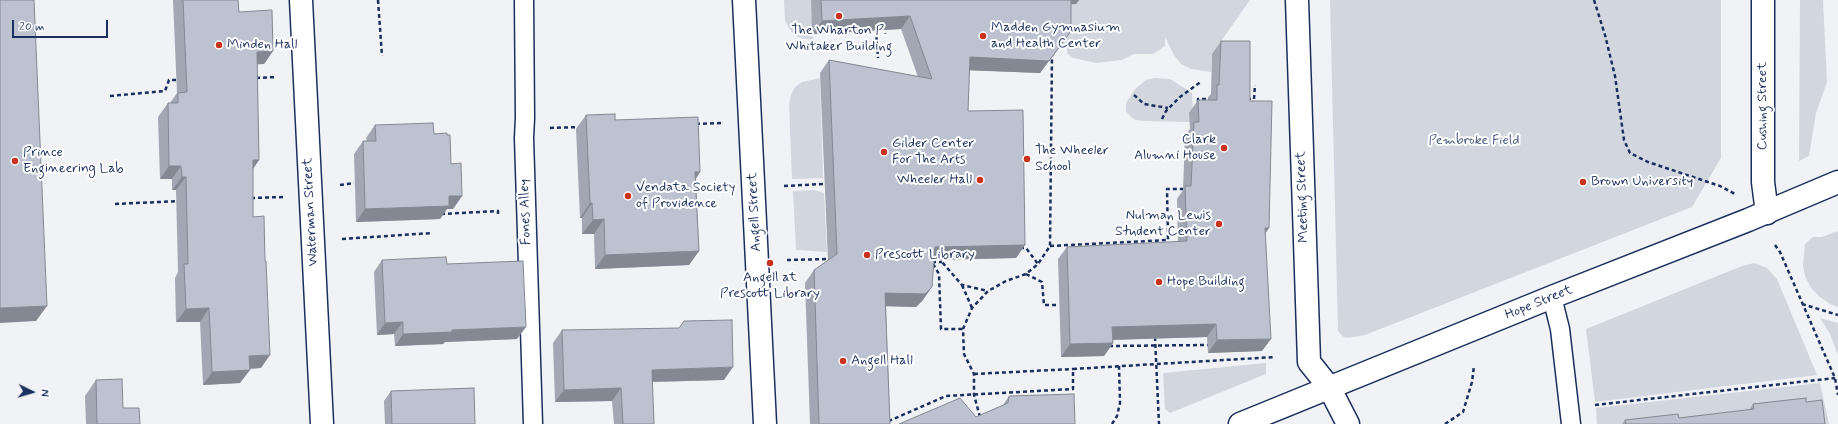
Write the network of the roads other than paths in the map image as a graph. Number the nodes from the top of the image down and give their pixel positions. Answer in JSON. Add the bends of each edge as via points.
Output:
{"nodes":[{"id":1,"x":300,"y":0,"type":"edge"},
{"id":2,"x":524,"y":0,"type":"edge"},
{"id":3,"x":744,"y":0,"type":"edge"},
{"id":4,"x":1297,"y":0,"type":"edge"},
{"id":5,"x":1763,"y":0,"type":"edge"},
{"id":6,"x":1838,"y":182,"type":"edge"},
{"id":7,"x":1767,"y":212,"type":"junction"},
{"id":8,"x":1552,"y":297,"type":"junction"},
{"id":9,"x":1329,"y":387,"type":"junction"},
{"id":10,"x":322,"y":424,"type":"edge"},
{"id":11,"x":533,"y":424,"type":"edge"},
{"id":12,"x":765,"y":424,"type":"edge"},
{"id":13,"x":1240,"y":424,"type":"edge"},
{"id":14,"x":1348,"y":424,"type":"edge"},
{"id":15,"x":1571,"y":424,"type":"edge"}],
"edges":[{"from":1,"to":10,"type":"street","name":"Waterman Street"},
{"from":2,"to":11,"type":"lane","name":"Fones Alley","via":[[524,129]]},
{"from":3,"to":12,"type":"street","name":"Angell Street"},
{"from":4,"to":9,"type":"street","name":"Meeting Street","via":[[1309,362]]},
{"from":5,"to":7,"type":"street","name":"Cushing Street","via":[[1763,182]]},
{"from":6,"to":7,"type":"street","name":"Hope Street"},
{"from":7,"to":8,"type":"street","name":"Hope Street"},
{"from":8,"to":9,"type":"street","name":"Hope Street"},
{"from":8,"to":15,"type":"lane","via":[[1560,329]]},
{"from":9,"to":13,"type":"street","name":"Hope Street"},
{"from":9,"to":14,"type":"street","name":"Meeting Street"}]}
